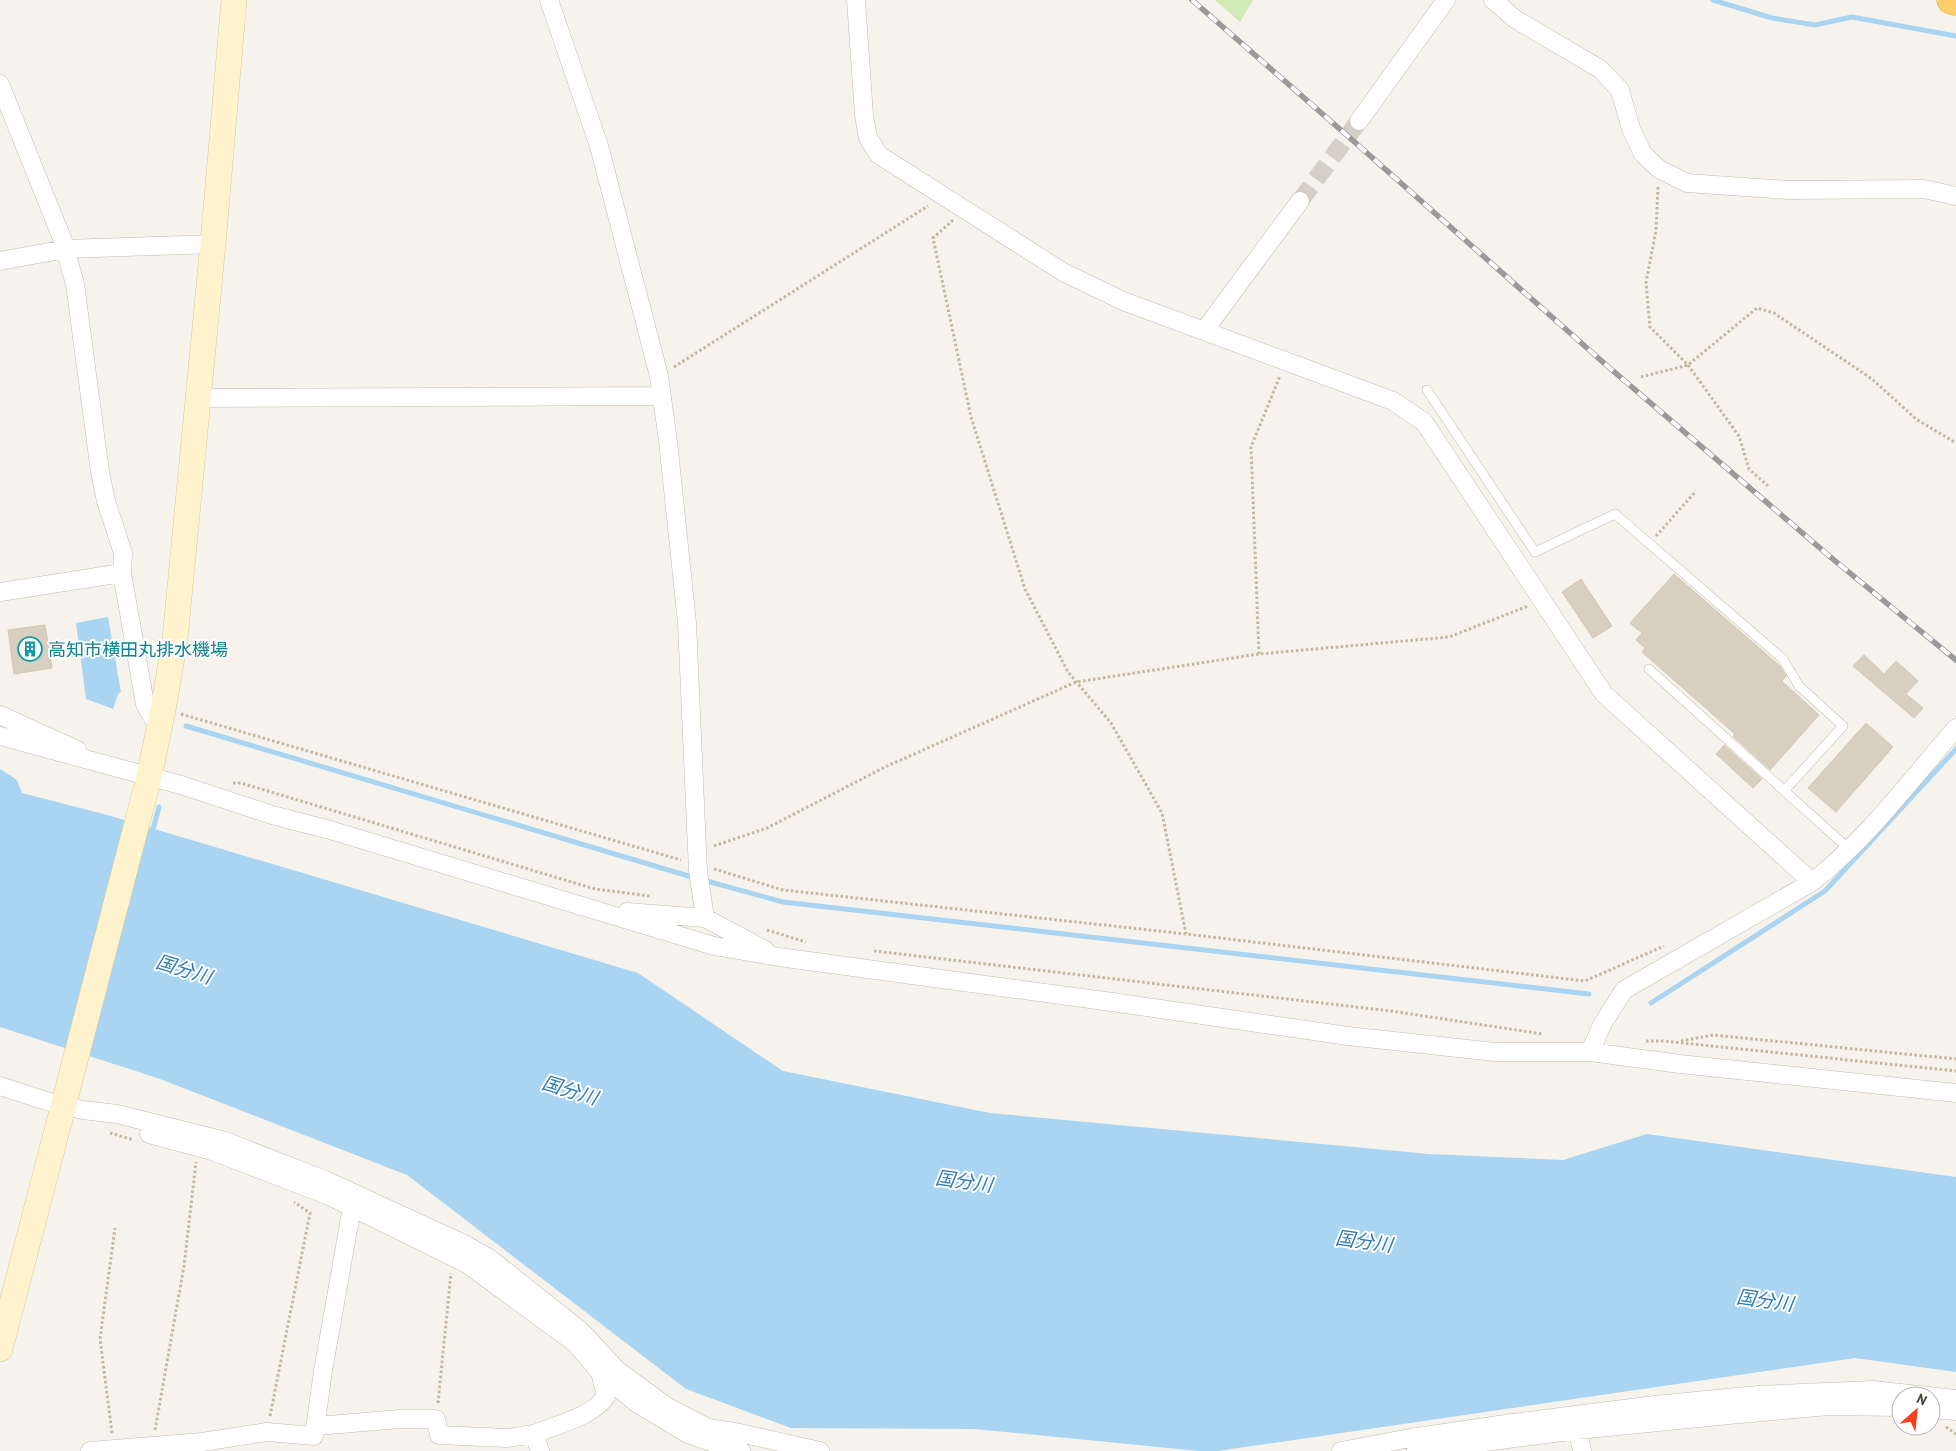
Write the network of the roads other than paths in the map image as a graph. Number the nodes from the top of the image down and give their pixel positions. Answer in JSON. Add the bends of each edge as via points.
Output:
{"nodes":[{"id":1,"x":234,"y":0,"type":"edge"},
{"id":2,"x":549,"y":0,"type":"edge"},
{"id":3,"x":856,"y":0,"type":"edge"},
{"id":4,"x":1446,"y":0,"type":"edge"},
{"id":5,"x":1493,"y":0,"type":"edge"},
{"id":6,"x":1951,"y":0,"type":"edge"},
{"id":7,"x":1956,"y":1,"type":"edge"},
{"id":8,"x":0,"y":84,"type":"edge"},
{"id":9,"x":1359,"y":121,"type":"tunnel mouth"},
{"id":10,"x":1956,"y":196,"type":"edge"},
{"id":11,"x":1300,"y":201,"type":"tunnel mouth"},
{"id":12,"x":213,"y":244,"type":"junction"},
{"id":13,"x":66,"y":249,"type":"junction"},
{"id":14,"x":0,"y":261,"type":"edge"},
{"id":15,"x":1204,"y":331,"type":"junction"},
{"id":16,"x":1427,"y":390,"type":"dead end"},
{"id":17,"x":660,"y":396,"type":"junction"},
{"id":18,"x":197,"y":398,"type":"junction"},
{"id":19,"x":122,"y":573,"type":"junction"},
{"id":20,"x":0,"y":592,"type":"edge"},
{"id":21,"x":1649,"y":669,"type":"dead end"},
{"id":22,"x":0,"y":715,"type":"edge"},
{"id":23,"x":159,"y":728,"type":"junction"},
{"id":24,"x":1956,"y":728,"type":"edge"},
{"id":25,"x":0,"y":736,"type":"edge"},
{"id":26,"x":94,"y":762,"type":"junction"},
{"id":27,"x":147,"y":784,"type":"junction"},
{"id":28,"x":1785,"y":790,"type":"junction"},
{"id":29,"x":1849,"y":849,"type":"junction"},
{"id":30,"x":1812,"y":882,"type":"junction"},
{"id":31,"x":594,"y":909,"type":"junction"},
{"id":32,"x":704,"y":910,"type":"junction"},
{"id":33,"x":779,"y":957,"type":"junction"},
{"id":34,"x":1590,"y":1052,"type":"junction"},
{"id":35,"x":0,"y":1086,"type":"edge"},
{"id":36,"x":1956,"y":1093,"type":"edge"},
{"id":37,"x":70,"y":1103,"type":"junction"},
{"id":38,"x":329,"y":1189,"type":"junction"},
{"id":39,"x":352,"y":1208,"type":"junction"},
{"id":40,"x":0,"y":1349,"type":"edge"},
{"id":41,"x":600,"y":1372,"type":"junction"},
{"id":42,"x":1956,"y":1399,"type":"edge"},
{"id":43,"x":1891,"y":1407,"type":"edge"},
{"id":44,"x":1941,"y":1410,"type":"edge"},
{"id":45,"x":1956,"y":1411,"type":"edge"},
{"id":46,"x":317,"y":1426,"type":"junction"},
{"id":47,"x":1578,"y":1430,"type":"junction"},
{"id":48,"x":534,"y":1434,"type":"junction"},
{"id":49,"x":202,"y":1446,"type":"edge"},
{"id":50,"x":711,"y":1447,"type":"edge"},
{"id":51,"x":90,"y":1451,"type":"edge"},
{"id":52,"x":540,"y":1451,"type":"edge"},
{"id":53,"x":741,"y":1451,"type":"edge"},
{"id":54,"x":820,"y":1451,"type":"edge"},
{"id":55,"x":1341,"y":1451,"type":"edge"},
{"id":56,"x":1416,"y":1451,"type":"edge"},
{"id":57,"x":1582,"y":1451,"type":"edge"}],
"edges":[{"from":1,"to":12,"type":"street"},
{"from":2,"to":17,"type":"street","via":[[599,146],[659,376]]},
{"from":3,"to":15,"type":"street","via":[[864,114],[868,138],[879,155],[1064,272],[1123,301]]},
{"from":4,"to":9,"type":"street"},
{"from":5,"to":10,"type":"street","via":[[1514,19],[1600,69],[1620,90],[1631,129],[1643,154],[1659,169],[1688,183],[1788,190],[1924,189]]},
{"from":6,"to":7,"type":"highway"},
{"from":8,"to":13,"type":"street"},
{"from":11,"to":15,"type":"street"},
{"from":12,"to":13,"type":"street"},
{"from":12,"to":18,"type":"street"},
{"from":13,"to":14,"type":"street"},
{"from":13,"to":19,"type":"street","via":[[79,302],[100,472],[123,553]]},
{"from":15,"to":30,"type":"street","via":[[1393,401],[1424,422],[1604,694]]},
{"from":16,"to":28,"type":"lane","via":[[1535,552],[1615,514],[1783,659],[1799,686],[1843,726]]},
{"from":17,"to":18,"type":"street"},
{"from":17,"to":32,"type":"street","via":[[668,441],[687,623],[698,862]]},
{"from":18,"to":23,"type":"street","via":[[175,639]]},
{"from":19,"to":20,"type":"street"},
{"from":19,"to":23,"type":"street","via":[[145,704]]},
{"from":21,"to":28,"type":"lane"},
{"from":22,"to":26,"type":"street","via":[[72,747]]},
{"from":23,"to":27,"type":"street"},
{"from":24,"to":29,"type":"street"},
{"from":25,"to":26,"type":"street"},
{"from":26,"to":27,"type":"street"},
{"from":27,"to":31,"type":"street","via":[[181,785],[280,818]]},
{"from":27,"to":37,"type":"street"},
{"from":28,"to":29,"type":"lane"},
{"from":29,"to":30,"type":"street"},
{"from":30,"to":34,"type":"street","via":[[1624,990]]},
{"from":31,"to":32,"type":"street"},
{"from":31,"to":33,"type":"street","via":[[714,946]]},
{"from":32,"to":33,"type":"street"},
{"from":33,"to":34,"type":"street","via":[[1348,1036],[1495,1052]]},
{"from":34,"to":36,"type":"street"},
{"from":35,"to":37,"type":"street"},
{"from":37,"to":38,"type":"street","via":[[225,1141]]},
{"from":37,"to":38,"type":"street","via":[[102,1122],[212,1151],[285,1179]]},
{"from":37,"to":40,"type":"street"},
{"from":38,"to":39,"type":"street"},
{"from":38,"to":54,"type":"street","via":[[466,1245],[489,1258],[581,1331],[617,1370],[666,1406],[708,1428]]},
{"from":39,"to":41,"type":"street","via":[[467,1264],[576,1343]]},
{"from":39,"to":46,"type":"street","via":[[323,1371]]},
{"from":41,"to":48,"type":"street","via":[[606,1396],[602,1403],[576,1418]]},
{"from":41,"to":50,"type":"street","via":[[635,1402]]},
{"from":42,"to":55,"type":"street","via":[[1873,1390],[1758,1395],[1513,1423]]},
{"from":43,"to":47,"type":"street","via":[[1820,1407]]},
{"from":44,"to":45,"type":"street"},
{"from":46,"to":48,"type":"street","via":[[436,1419],[439,1435],[507,1438]]},
{"from":46,"to":49,"type":"street","via":[[314,1436],[267,1432]]},
{"from":47,"to":56,"type":"street"},
{"from":47,"to":57,"type":"street"},
{"from":48,"to":52,"type":"street"},
{"from":49,"to":51,"type":"street","via":[[152,1445]]},
{"from":50,"to":53,"type":"street"}]}
